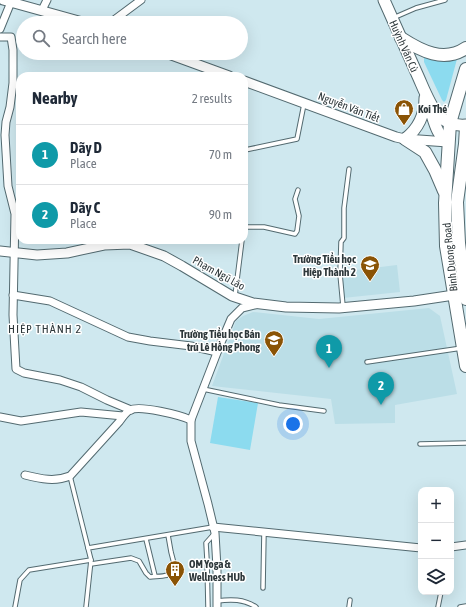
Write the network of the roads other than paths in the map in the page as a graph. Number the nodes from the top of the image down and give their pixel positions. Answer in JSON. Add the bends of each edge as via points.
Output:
{"nodes":[{"id":1,"x":47,"y":0,"type":"edge"},
{"id":2,"x":141,"y":0,"type":"edge"},
{"id":3,"x":384,"y":0,"type":"edge"},
{"id":4,"x":445,"y":0,"type":"edge"},
{"id":5,"x":7,"y":1,"type":"edge"},
{"id":6,"x":42,"y":10,"type":"junction"},
{"id":7,"x":62,"y":16,"type":"edge"},
{"id":8,"x":119,"y":16,"type":"edge"},
{"id":9,"x":392,"y":18,"type":"junction"},
{"id":10,"x":0,"y":29,"type":"edge"},
{"id":11,"x":0,"y":36,"type":"edge"},
{"id":12,"x":401,"y":38,"type":"junction"},
{"id":13,"x":466,"y":48,"type":"edge"},
{"id":14,"x":185,"y":60,"type":"edge"},
{"id":15,"x":466,"y":69,"type":"edge"},
{"id":16,"x":218,"y":72,"type":"edge"},
{"id":17,"x":248,"y":82,"type":"edge"},
{"id":18,"x":425,"y":91,"type":"junction"},
{"id":19,"x":304,"y":103,"type":"junction"},
{"id":20,"x":466,"y":126,"type":"edge"},
{"id":21,"x":447,"y":132,"type":"junction"},
{"id":22,"x":406,"y":140,"type":"junction"},
{"id":23,"x":465,"y":144,"type":"edge"},
{"id":24,"x":248,"y":149,"type":"edge"},
{"id":25,"x":349,"y":169,"type":"dead end"},
{"id":26,"x":466,"y":182,"type":"edge"},
{"id":27,"x":298,"y":190,"type":"dead end"},
{"id":28,"x":445,"y":195,"type":"junction"},
{"id":29,"x":457,"y":202,"type":"junction"},
{"id":30,"x":248,"y":227,"type":"edge"},
{"id":31,"x":242,"y":244,"type":"edge"},
{"id":32,"x":0,"y":251,"type":"edge"},
{"id":33,"x":14,"y":252,"type":"junction"},
{"id":34,"x":13,"y":295,"type":"junction"},
{"id":35,"x":463,"y":296,"type":"edge"},
{"id":36,"x":235,"y":297,"type":"junction"},
{"id":37,"x":259,"y":304,"type":"junction"},
{"id":38,"x":343,"y":308,"type":"junction"},
{"id":39,"x":463,"y":348,"type":"junction"},
{"id":40,"x":217,"y":352,"type":"junction"},
{"id":41,"x":367,"y":362,"type":"dead end"},
{"id":42,"x":466,"y":366,"type":"edge"},
{"id":43,"x":203,"y":389,"type":"junction"},
{"id":44,"x":131,"y":410,"type":"junction"},
{"id":45,"x":324,"y":411,"type":"dead end"},
{"id":46,"x":123,"y":416,"type":"junction"},
{"id":47,"x":0,"y":417,"type":"edge"},
{"id":48,"x":191,"y":420,"type":"junction"},
{"id":49,"x":466,"y":443,"type":"edge"},
{"id":50,"x":420,"y":444,"type":"dead end"},
{"id":51,"x":25,"y":475,"type":"dead end"},
{"id":52,"x":70,"y":476,"type":"junction"},
{"id":53,"x":214,"y":530,"type":"junction"},
{"id":54,"x":264,"y":532,"type":"junction"},
{"id":55,"x":168,"y":535,"type":"junction"},
{"id":56,"x":146,"y":538,"type":"junction"},
{"id":57,"x":466,"y":545,"type":"edge"},
{"id":58,"x":454,"y":547,"type":"edge"},
{"id":59,"x":88,"y":548,"type":"junction"},
{"id":60,"x":418,"y":548,"type":"edge"},
{"id":61,"x":91,"y":562,"type":"junction"},
{"id":62,"x":155,"y":576,"type":"junction"},
{"id":63,"x":263,"y":588,"type":"dead end"},
{"id":64,"x":440,"y":595,"type":"edge"},
{"id":65,"x":350,"y":600,"type":"dead end"},
{"id":66,"x":217,"y":604,"type":"edge"},
{"id":67,"x":466,"y":606,"type":"edge"},
{"id":68,"x":15,"y":607,"type":"edge"},
{"id":69,"x":86,"y":607,"type":"edge"},
{"id":70,"x":208,"y":607,"type":"edge"},
{"id":71,"x":256,"y":607,"type":"edge"},
{"id":72,"x":349,"y":607,"type":"edge"},
{"id":73,"x":438,"y":607,"type":"edge"},
{"id":74,"x":460,"y":607,"type":"edge"}],
"edges":[{"from":1,"to":6,"type":"street"},
{"from":2,"to":8,"type":"street"},
{"from":3,"to":9,"type":"main road","name":"Huỳnh Văn Cù"},
{"from":4,"to":9,"type":"lane"},
{"from":5,"to":6,"type":"street"},
{"from":5,"to":10,"type":"street"},
{"from":6,"to":7,"type":"street"},
{"from":9,"to":12,"type":"main road","name":"Huỳnh Văn Cù"},
{"from":11,"to":33,"type":"street","via":[[11,37],[13,50],[13,83],[5,135],[8,186],[15,214]]},
{"from":12,"to":13,"type":"highway","via":[[425,52],[436,54],[456,54]]},
{"from":12,"to":18,"type":"main road","name":"Huỳnh Văn Cù"},
{"from":14,"to":16,"type":"street"},
{"from":15,"to":21,"type":"highway","name":"Binh Duong Road"},
{"from":17,"to":19,"type":"street","name":"Nguyễn Văn Tiết"},
{"from":18,"to":21,"type":"main road","name":"Huỳnh Văn Cù","via":[[434,110],[443,120]]},
{"from":18,"to":22,"type":"main road","via":[[424,108],[417,127]]},
{"from":19,"to":22,"type":"street","name":"Nguyễn Văn Tiết"},
{"from":19,"to":24,"type":"lane","via":[[297,139]]},
{"from":20,"to":21,"type":"highway"},
{"from":20,"to":23,"type":"highway","name":"Binh Duong Road"},
{"from":21,"to":22,"type":"street","name":"Nguyễn Văn Tiết"},
{"from":21,"to":23,"type":"highway"},
{"from":21,"to":28,"type":"highway","name":"Binh Duong Road"},
{"from":22,"to":28,"type":"highway","via":[[426,152]]},
{"from":23,"to":29,"type":"highway","name":"Binh Duong Road"},
{"from":25,"to":38,"type":"lane","via":[[344,208],[344,238],[341,242]]},
{"from":26,"to":29,"type":"highway"},
{"from":27,"to":30,"type":"lane","via":[[295,198],[299,216],[295,234],[264,227]]},
{"from":28,"to":35,"type":"highway","name":"Binh Duong Road","via":[[446,246]]},
{"from":29,"to":35,"type":"highway","name":"Binh Duong Road"},
{"from":31,"to":36,"type":"lane"},
{"from":32,"to":33,"type":"street","name":"Phạm Ngũ Lão"},
{"from":33,"to":34,"type":"street"},
{"from":33,"to":36,"type":"street","name":"Phạm Ngũ Lão","via":[[38,255],[67,253],[104,245],[130,244],[164,256]]},
{"from":34,"to":40,"type":"street","via":[[50,301],[128,337]]},
{"from":34,"to":44,"type":"street","via":[[16,369],[81,387]]},
{"from":35,"to":38,"type":"street","name":"Phạm Ngũ Lão"},
{"from":35,"to":39,"type":"highway","name":"Binh Duong Road"},
{"from":36,"to":37,"type":"street","name":"Phạm Ngũ Lão"},
{"from":37,"to":38,"type":"street","name":"Phạm Ngũ Lão"},
{"from":37,"to":40,"type":"street","via":[[242,308],[231,319]]},
{"from":39,"to":41,"type":"lane"},
{"from":39,"to":42,"type":"highway","name":"Binh Duong Road"},
{"from":40,"to":43,"type":"street"},
{"from":43,"to":45,"type":"lane","via":[[279,405]]},
{"from":43,"to":48,"type":"street"},
{"from":44,"to":46,"type":"street"},
{"from":44,"to":48,"type":"street","via":[[150,409]]},
{"from":46,"to":47,"type":"street","via":[[81,412],[21,421]]},
{"from":46,"to":52,"type":"street"},
{"from":48,"to":53,"type":"street","via":[[191,441]]},
{"from":49,"to":50,"type":"lane"},
{"from":51,"to":52,"type":"street","via":[[52,480]]},
{"from":52,"to":59,"type":"lane"},
{"from":53,"to":54,"type":"street"},
{"from":53,"to":55,"type":"lane"},
{"from":53,"to":66,"type":"street"},
{"from":53,"to":70,"type":"lane","via":[[206,543]]},
{"from":54,"to":60,"type":"street"},
{"from":54,"to":63,"type":"lane"},
{"from":55,"to":56,"type":"lane"},
{"from":55,"to":62,"type":"lane","via":[[176,571],[174,574]]},
{"from":56,"to":59,"type":"lane"},
{"from":56,"to":62,"type":"lane"},
{"from":57,"to":58,"type":"street"},
{"from":59,"to":61,"type":"lane"},
{"from":61,"to":62,"type":"lane","via":[[131,558],[139,561],[150,577]]},
{"from":61,"to":68,"type":"lane","via":[[29,570],[20,580]]},
{"from":61,"to":69,"type":"lane"},
{"from":64,"to":73,"type":"lane"},
{"from":65,"to":72,"type":"lane"},
{"from":66,"to":71,"type":"lane","via":[[229,599]]},
{"from":67,"to":74,"type":"lane"}]}
